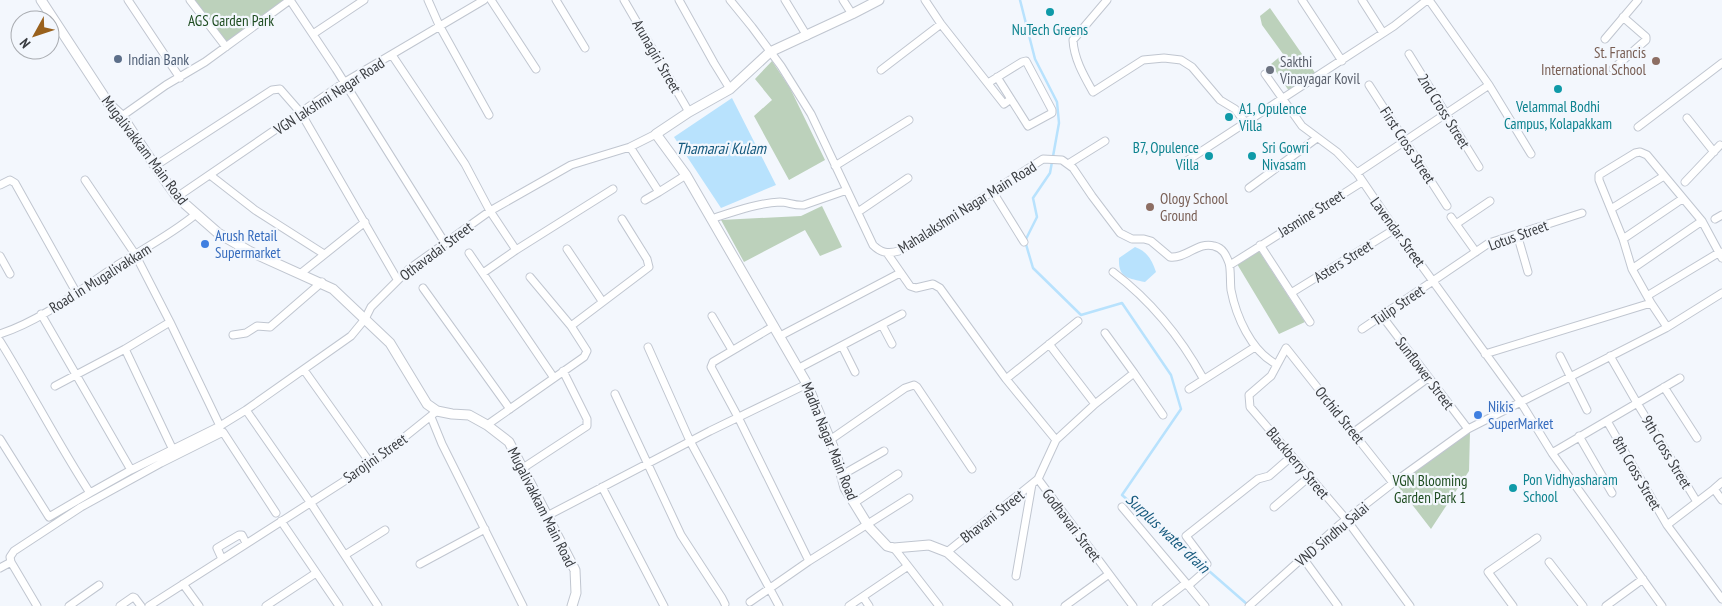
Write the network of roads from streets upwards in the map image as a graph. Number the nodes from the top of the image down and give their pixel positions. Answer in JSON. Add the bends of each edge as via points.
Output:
{"nodes":[{"id":1,"x":128,"y":0,"type":"edge"},
{"id":2,"x":190,"y":0,"type":"edge"},
{"id":3,"x":290,"y":0,"type":"edge"},
{"id":4,"x":364,"y":0,"type":"edge"},
{"id":5,"x":428,"y":0,"type":"edge"},
{"id":6,"x":484,"y":0,"type":"edge"},
{"id":7,"x":491,"y":0,"type":"edge"},
{"id":8,"x":556,"y":0,"type":"edge"},
{"id":9,"x":624,"y":0,"type":"edge"},
{"id":10,"x":679,"y":0,"type":"edge"},
{"id":11,"x":730,"y":0,"type":"edge"},
{"id":12,"x":785,"y":0,"type":"edge"},
{"id":13,"x":843,"y":0,"type":"edge"},
{"id":14,"x":879,"y":0,"type":"edge"},
{"id":15,"x":926,"y":0,"type":"edge"},
{"id":16,"x":1107,"y":0,"type":"edge"},
{"id":17,"x":1302,"y":0,"type":"edge"},
{"id":18,"x":1362,"y":0,"type":"edge"},
{"id":19,"x":1428,"y":0,"type":"edge"},
{"id":20,"x":1638,"y":0,"type":"edge"},
{"id":21,"x":43,"y":1,"type":"edge"},
{"id":22,"x":852,"y":14,"type":"junction"},
{"id":23,"x":1623,"y":17,"type":"junction"},
{"id":24,"x":941,"y":24,"type":"junction"},
{"id":25,"x":439,"y":25,"type":"junction"},
{"id":26,"x":1383,"y":33,"type":"junction"},
{"id":27,"x":313,"y":34,"type":"junction"},
{"id":28,"x":807,"y":36,"type":"junction"},
{"id":29,"x":1604,"y":39,"type":"dead end"},
{"id":30,"x":226,"y":47,"type":"junction"},
{"id":31,"x":585,"y":48,"type":"dead end"},
{"id":32,"x":770,"y":52,"type":"junction"},
{"id":33,"x":1409,"y":54,"type":"dead end"},
{"id":34,"x":392,"y":56,"type":"junction"},
{"id":35,"x":1342,"y":61,"type":"junction"},
{"id":36,"x":1722,"y":63,"type":"edge"},
{"id":37,"x":536,"y":69,"type":"dead end"},
{"id":38,"x":1613,"y":69,"type":"dead end"},
{"id":39,"x":881,"y":70,"type":"dead end"},
{"id":40,"x":1265,"y":74,"type":"dead end"},
{"id":41,"x":997,"y":77,"type":"junction"},
{"id":42,"x":180,"y":78,"type":"junction"},
{"id":43,"x":345,"y":82,"type":"junction"},
{"id":44,"x":988,"y":84,"type":"junction"},
{"id":45,"x":1369,"y":85,"type":"dead end"},
{"id":46,"x":1489,"y":86,"type":"junction"},
{"id":47,"x":730,"y":89,"type":"junction"},
{"id":48,"x":1011,"y":99,"type":"junction"},
{"id":49,"x":1282,"y":99,"type":"junction"},
{"id":50,"x":301,"y":112,"type":"junction"},
{"id":51,"x":689,"y":112,"type":"junction"},
{"id":52,"x":1446,"y":113,"type":"junction"},
{"id":53,"x":490,"y":115,"type":"dead end"},
{"id":54,"x":122,"y":116,"type":"junction"},
{"id":55,"x":1687,"y":118,"type":"dead end"},
{"id":56,"x":909,"y":120,"type":"dead end"},
{"id":57,"x":1242,"y":124,"type":"junction"},
{"id":58,"x":1638,"y":126,"type":"dead end"},
{"id":59,"x":656,"y":134,"type":"junction"},
{"id":60,"x":1317,"y":138,"type":"junction"},
{"id":61,"x":1105,"y":141,"type":"dead end"},
{"id":62,"x":1406,"y":141,"type":"junction"},
{"id":63,"x":1721,"y":145,"type":"edge"},
{"id":64,"x":630,"y":147,"type":"junction"},
{"id":65,"x":1714,"y":152,"type":"junction"},
{"id":66,"x":1531,"y":154,"type":"dead end"},
{"id":67,"x":1185,"y":162,"type":"dead end"},
{"id":68,"x":1068,"y":164,"type":"junction"},
{"id":69,"x":155,"y":166,"type":"junction"},
{"id":70,"x":835,"y":166,"type":"junction"},
{"id":71,"x":1479,"y":167,"type":"dead end"},
{"id":72,"x":1357,"y":173,"type":"junction"},
{"id":73,"x":210,"y":175,"type":"junction"},
{"id":74,"x":686,"y":175,"type":"junction"},
{"id":75,"x":1664,"y":176,"type":"junction"},
{"id":76,"x":908,"y":178,"type":"dead end"},
{"id":77,"x":85,"y":180,"type":"dead end"},
{"id":78,"x":1362,"y":182,"type":"junction"},
{"id":79,"x":1685,"y":182,"type":"dead end"},
{"id":80,"x":0,"y":185,"type":"edge"},
{"id":81,"x":1249,"y":188,"type":"dead end"},
{"id":82,"x":613,"y":189,"type":"dead end"},
{"id":83,"x":847,"y":190,"type":"junction"},
{"id":84,"x":659,"y":192,"type":"junction"},
{"id":85,"x":993,"y":192,"type":"junction"},
{"id":86,"x":177,"y":197,"type":"junction"},
{"id":87,"x":1682,"y":198,"type":"junction"},
{"id":88,"x":645,"y":200,"type":"dead end"},
{"id":89,"x":1490,"y":201,"type":"dead end"},
{"id":90,"x":1447,"y":206,"type":"dead end"},
{"id":91,"x":1611,"y":209,"type":"junction"},
{"id":92,"x":490,"y":211,"type":"junction"},
{"id":93,"x":858,"y":212,"type":"junction"},
{"id":94,"x":1582,"y":213,"type":"dead end"},
{"id":95,"x":196,"y":214,"type":"junction"},
{"id":96,"x":1722,"y":215,"type":"edge"},
{"id":97,"x":1451,"y":217,"type":"dead end"},
{"id":98,"x":622,"y":219,"type":"dead end"},
{"id":99,"x":711,"y":219,"type":"junction"},
{"id":100,"x":1715,"y":219,"type":"dead end"},
{"id":101,"x":1702,"y":221,"type":"junction"},
{"id":102,"x":366,"y":222,"type":"junction"},
{"id":103,"x":1456,"y":224,"type":"junction"},
{"id":104,"x":1394,"y":229,"type":"junction"},
{"id":105,"x":1517,"y":234,"type":"junction"},
{"id":106,"x":1623,"y":239,"type":"junction"},
{"id":107,"x":446,"y":242,"type":"junction"},
{"id":108,"x":1024,"y":242,"type":"dead end"},
{"id":109,"x":1260,"y":245,"type":"junction"},
{"id":110,"x":567,"y":249,"type":"dead end"},
{"id":111,"x":516,"y":250,"type":"junction"},
{"id":112,"x":1476,"y":252,"type":"junction"},
{"id":113,"x":469,"y":253,"type":"dead end"},
{"id":114,"x":887,"y":253,"type":"junction"},
{"id":115,"x":135,"y":254,"type":"junction"},
{"id":116,"x":324,"y":254,"type":"junction"},
{"id":117,"x":1721,"y":255,"type":"edge"},
{"id":118,"x":0,"y":256,"type":"edge"},
{"id":119,"x":1230,"y":265,"type":"junction"},
{"id":120,"x":1632,"y":269,"type":"junction"},
{"id":121,"x":1113,"y":272,"type":"dead end"},
{"id":122,"x":1528,"y":272,"type":"dead end"},
{"id":123,"x":483,"y":273,"type":"junction"},
{"id":124,"x":900,"y":273,"type":"junction"},
{"id":125,"x":10,"y":274,"type":"dead end"},
{"id":126,"x":300,"y":274,"type":"junction"},
{"id":127,"x":530,"y":277,"type":"dead end"},
{"id":128,"x":397,"y":279,"type":"junction"},
{"id":129,"x":322,"y":282,"type":"junction"},
{"id":130,"x":1433,"y":282,"type":"junction"},
{"id":131,"x":423,"y":288,"type":"dead end"},
{"id":132,"x":76,"y":292,"type":"junction"},
{"id":133,"x":1722,"y":292,"type":"edge"},
{"id":134,"x":1291,"y":294,"type":"junction"},
{"id":135,"x":1647,"y":296,"type":"junction"},
{"id":136,"x":602,"y":301,"type":"junction"},
{"id":137,"x":1651,"y":304,"type":"junction"},
{"id":138,"x":41,"y":314,"type":"junction"},
{"id":139,"x":902,"y":314,"type":"dead end"},
{"id":140,"x":712,"y":316,"type":"dead end"},
{"id":141,"x":1382,"y":316,"type":"junction"},
{"id":142,"x":365,"y":319,"type":"junction"},
{"id":143,"x":1078,"y":321,"type":"dead end"},
{"id":144,"x":170,"y":322,"type":"junction"},
{"id":145,"x":1310,"y":322,"type":"dead end"},
{"id":146,"x":882,"y":325,"type":"junction"},
{"id":147,"x":571,"y":326,"type":"junction"},
{"id":148,"x":774,"y":326,"type":"junction"},
{"id":149,"x":1667,"y":327,"type":"junction"},
{"id":150,"x":1362,"y":329,"type":"dead end"},
{"id":151,"x":1105,"y":333,"type":"dead end"},
{"id":152,"x":0,"y":334,"type":"edge"},
{"id":153,"x":233,"y":335,"type":"dead end"},
{"id":154,"x":780,"y":336,"type":"junction"},
{"id":155,"x":0,"y":341,"type":"edge"},
{"id":156,"x":892,"y":344,"type":"dead end"},
{"id":157,"x":1049,"y":344,"type":"junction"},
{"id":158,"x":842,"y":346,"type":"junction"},
{"id":159,"x":1255,"y":346,"type":"junction"},
{"id":160,"x":648,"y":347,"type":"dead end"},
{"id":161,"x":125,"y":349,"type":"junction"},
{"id":162,"x":732,"y":350,"type":"junction"},
{"id":163,"x":1485,"y":354,"type":"junction"},
{"id":164,"x":1560,"y":356,"type":"dead end"},
{"id":165,"x":1610,"y":356,"type":"junction"},
{"id":166,"x":1276,"y":364,"type":"junction"},
{"id":167,"x":799,"y":368,"type":"junction"},
{"id":168,"x":304,"y":370,"type":"junction"},
{"id":169,"x":563,"y":371,"type":"junction"},
{"id":170,"x":855,"y":372,"type":"dead end"},
{"id":171,"x":1134,"y":373,"type":"junction"},
{"id":172,"x":76,"y":374,"type":"junction"},
{"id":173,"x":1570,"y":376,"type":"junction"},
{"id":174,"x":554,"y":378,"type":"junction"},
{"id":175,"x":1203,"y":378,"type":"junction"},
{"id":176,"x":1428,"y":378,"type":"junction"},
{"id":177,"x":1680,"y":378,"type":"dead end"},
{"id":178,"x":1006,"y":379,"type":"junction"},
{"id":179,"x":808,"y":384,"type":"junction"},
{"id":180,"x":55,"y":386,"type":"dead end"},
{"id":181,"x":1664,"y":388,"type":"junction"},
{"id":182,"x":1188,"y":389,"type":"dead end"},
{"id":183,"x":615,"y":394,"type":"dead end"},
{"id":184,"x":1520,"y":401,"type":"junction"},
{"id":185,"x":1637,"y":403,"type":"junction"},
{"id":186,"x":1095,"y":404,"type":"junction"},
{"id":187,"x":510,"y":409,"type":"junction"},
{"id":188,"x":246,"y":410,"type":"junction"},
{"id":189,"x":1587,"y":410,"type":"dead end"},
{"id":190,"x":434,"y":414,"type":"junction"},
{"id":191,"x":1163,"y":415,"type":"dead end"},
{"id":192,"x":738,"y":417,"type":"junction"},
{"id":193,"x":1607,"y":421,"type":"junction"},
{"id":194,"x":487,"y":425,"type":"junction"},
{"id":195,"x":220,"y":426,"type":"junction"},
{"id":196,"x":1468,"y":429,"type":"junction"},
{"id":197,"x":1354,"y":432,"type":"junction"},
{"id":198,"x":1579,"y":436,"type":"junction"},
{"id":199,"x":1698,"y":438,"type":"dead end"},
{"id":200,"x":0,"y":439,"type":"edge"},
{"id":201,"x":830,"y":440,"type":"junction"},
{"id":202,"x":1056,"y":440,"type":"junction"},
{"id":203,"x":690,"y":441,"type":"junction"},
{"id":204,"x":174,"y":450,"type":"junction"},
{"id":205,"x":884,"y":451,"type":"dead end"},
{"id":206,"x":1552,"y":453,"type":"junction"},
{"id":207,"x":1292,"y":456,"type":"junction"},
{"id":208,"x":647,"y":463,"type":"junction"},
{"id":209,"x":371,"y":464,"type":"junction"},
{"id":210,"x":522,"y":468,"type":"junction"},
{"id":211,"x":972,"y":469,"type":"dead end"},
{"id":212,"x":131,"y":470,"type":"junction"},
{"id":213,"x":898,"y":474,"type":"dead end"},
{"id":214,"x":842,"y":475,"type":"junction"},
{"id":215,"x":1310,"y":476,"type":"junction"},
{"id":216,"x":1035,"y":482,"type":"junction"},
{"id":217,"x":1722,"y":482,"type":"edge"},
{"id":218,"x":1394,"y":483,"type":"junction"},
{"id":219,"x":602,"y":487,"type":"junction"},
{"id":220,"x":1714,"y":489,"type":"junction"},
{"id":221,"x":90,"y":493,"type":"junction"},
{"id":222,"x":1612,"y":493,"type":"dead end"},
{"id":223,"x":909,"y":498,"type":"dead end"},
{"id":224,"x":1722,"y":500,"type":"edge"},
{"id":225,"x":310,"y":502,"type":"junction"},
{"id":226,"x":1697,"y":502,"type":"junction"},
{"id":227,"x":854,"y":503,"type":"junction"},
{"id":228,"x":1122,"y":507,"type":"dead end"},
{"id":229,"x":1274,"y":507,"type":"dead end"},
{"id":230,"x":276,"y":513,"type":"dead end"},
{"id":231,"x":547,"y":516,"type":"junction"},
{"id":232,"x":1346,"y":519,"type":"junction"},
{"id":233,"x":281,"y":521,"type":"junction"},
{"id":234,"x":868,"y":524,"type":"junction"},
{"id":235,"x":1667,"y":525,"type":"junction"},
{"id":236,"x":485,"y":529,"type":"junction"},
{"id":237,"x":385,"y":530,"type":"dead end"},
{"id":238,"x":1537,"y":538,"type":"dead end"},
{"id":239,"x":246,"y":543,"type":"junction"},
{"id":240,"x":894,"y":548,"type":"junction"},
{"id":241,"x":947,"y":552,"type":"junction"},
{"id":242,"x":345,"y":555,"type":"junction"},
{"id":243,"x":1303,"y":558,"type":"junction"},
{"id":244,"x":222,"y":559,"type":"junction"},
{"id":245,"x":809,"y":561,"type":"junction"},
{"id":246,"x":11,"y":562,"type":"junction"},
{"id":247,"x":1549,"y":562,"type":"dead end"},
{"id":248,"x":420,"y":564,"type":"dead end"},
{"id":249,"x":908,"y":566,"type":"junction"},
{"id":250,"x":0,"y":568,"type":"edge"},
{"id":251,"x":316,"y":573,"type":"junction"},
{"id":252,"x":1109,"y":574,"type":"junction"},
{"id":253,"x":1016,"y":576,"type":"dead end"},
{"id":254,"x":1643,"y":579,"type":"junction"},
{"id":255,"x":183,"y":584,"type":"junction"},
{"id":256,"x":1187,"y":584,"type":"junction"},
{"id":257,"x":99,"y":585,"type":"dead end"},
{"id":258,"x":769,"y":588,"type":"junction"},
{"id":259,"x":863,"y":597,"type":"junction"},
{"id":260,"x":1722,"y":599,"type":"edge"},
{"id":261,"x":750,"y":602,"type":"dead end"},
{"id":262,"x":725,"y":604,"type":"dead end"},
{"id":263,"x":1250,"y":605,"type":"edge"},
{"id":264,"x":37,"y":606,"type":"edge"},
{"id":265,"x":69,"y":606,"type":"edge"},
{"id":266,"x":120,"y":606,"type":"edge"},
{"id":267,"x":141,"y":606,"type":"edge"},
{"id":268,"x":149,"y":606,"type":"edge"},
{"id":269,"x":199,"y":606,"type":"edge"},
{"id":270,"x":266,"y":606,"type":"edge"},
{"id":271,"x":339,"y":606,"type":"edge"},
{"id":272,"x":378,"y":606,"type":"edge"},
{"id":273,"x":523,"y":606,"type":"edge"},
{"id":274,"x":572,"y":606,"type":"edge"},
{"id":275,"x":664,"y":606,"type":"edge"},
{"id":276,"x":779,"y":606,"type":"edge"},
{"id":277,"x":849,"y":606,"type":"edge"},
{"id":278,"x":869,"y":606,"type":"edge"},
{"id":279,"x":939,"y":606,"type":"edge"},
{"id":280,"x":1008,"y":606,"type":"edge"},
{"id":281,"x":1065,"y":606,"type":"edge"},
{"id":282,"x":1133,"y":606,"type":"edge"},
{"id":283,"x":1156,"y":606,"type":"edge"},
{"id":284,"x":1205,"y":606,"type":"edge"},
{"id":285,"x":1337,"y":606,"type":"edge"},
{"id":286,"x":1410,"y":606,"type":"edge"},
{"id":287,"x":1513,"y":606,"type":"edge"},
{"id":288,"x":1583,"y":606,"type":"edge"},
{"id":289,"x":1606,"y":606,"type":"edge"},
{"id":290,"x":1662,"y":606,"type":"edge"}],
"edges":[{"from":1,"to":42,"type":"street"},
{"from":2,"to":30,"type":"street"},
{"from":3,"to":27,"type":"street"},
{"from":3,"to":30,"type":"street"},
{"from":4,"to":27,"type":"street"},
{"from":5,"to":25,"type":"street"},
{"from":6,"to":25,"type":"street","name":"VGN lakshmi Nagar Road"},
{"from":7,"to":37,"type":"street"},
{"from":8,"to":31,"type":"street"},
{"from":9,"to":51,"type":"street","name":"Arunagiri Street"},
{"from":10,"to":47,"type":"street"},
{"from":11,"to":32,"type":"street"},
{"from":12,"to":28,"type":"street"},
{"from":13,"to":22,"type":"street"},
{"from":14,"to":22,"type":"street"},
{"from":15,"to":24,"type":"street"},
{"from":16,"to":57,"type":"street","via":[[1073,40],[1073,48],[1093,92],[1143,60],[1181,60],[1192,67],[1220,100],[1235,109]]},
{"from":17,"to":35,"type":"street"},
{"from":18,"to":26,"type":"street"},
{"from":19,"to":26,"type":"street"},
{"from":19,"to":46,"type":"street"},
{"from":20,"to":23,"type":"street"},
{"from":21,"to":54,"type":"street","name":"Mugalivakkam Main Road","via":[[109,104]]},
{"from":22,"to":28,"type":"street"},
{"from":23,"to":29,"type":"street"},
{"from":23,"to":38,"type":"street","via":[[1646,40]]},
{"from":24,"to":39,"type":"street"},
{"from":24,"to":44,"type":"street"},
{"from":25,"to":34,"type":"street","name":"VGN lakshmi Nagar Road"},
{"from":25,"to":53,"type":"street"},
{"from":26,"to":35,"type":"street"},
{"from":27,"to":43,"type":"street"},
{"from":28,"to":32,"type":"street"},
{"from":30,"to":42,"type":"street"},
{"from":32,"to":47,"type":"street"},
{"from":32,"to":70,"type":"street","name":"Mahalakshmi Nagar Main Road","via":[[811,114]]},
{"from":33,"to":52,"type":"street","name":"2nd Cross Street"},
{"from":34,"to":43,"type":"street","name":"VGN lakshmi Nagar Road"},
{"from":34,"to":92,"type":"street","via":[[465,164]]},
{"from":35,"to":49,"type":"street"},
{"from":36,"to":58,"type":"street"},
{"from":40,"to":49,"type":"street","name":"Lavendar Street"},
{"from":41,"to":44,"type":"street"},
{"from":41,"to":48,"type":"street"},
{"from":41,"to":48,"type":"street","via":[[1026,61],[1052,111],[1029,126]]},
{"from":42,"to":54,"type":"street"},
{"from":43,"to":50,"type":"street","name":"VGN lakshmi Nagar Road"},
{"from":43,"to":107,"type":"street"},
{"from":44,"to":48,"type":"street","via":[[1004,104]]},
{"from":45,"to":62,"type":"street","name":"First Cross Street"},
{"from":46,"to":52,"type":"street"},
{"from":46,"to":66,"type":"street"},
{"from":47,"to":51,"type":"street"},
{"from":49,"to":57,"type":"street"},
{"from":49,"to":60,"type":"street","name":"Lavendar Street","via":[[1302,126]]},
{"from":50,"to":69,"type":"street","via":[[284,92],[276,88]]},
{"from":50,"to":73,"type":"street","name":"VGN lakshmi Nagar Road"},
{"from":50,"to":102,"type":"street"},
{"from":51,"to":59,"type":"street"},
{"from":52,"to":62,"type":"street"},
{"from":52,"to":71,"type":"street","name":"2nd Cross Street"},
{"from":54,"to":69,"type":"street","name":"Mugalivakkam Main Road"},
{"from":55,"to":65,"type":"street"},
{"from":56,"to":70,"type":"street"},
{"from":57,"to":67,"type":"street"},
{"from":59,"to":64,"type":"street","name":"Othavadai Street"},
{"from":59,"to":74,"type":"street","name":"Madha Nagar Main Road"},
{"from":60,"to":72,"type":"street","name":"Lavendar Street","via":[[1337,152]]},
{"from":60,"to":81,"type":"street"},
{"from":61,"to":68,"type":"street"},
{"from":62,"to":72,"type":"street"},
{"from":62,"to":90,"type":"street","name":"First Cross Street"},
{"from":63,"to":65,"type":"street"},
{"from":64,"to":84,"type":"street"},
{"from":64,"to":92,"type":"street","name":"Othavadai Street","via":[[570,165]]},
{"from":65,"to":79,"type":"street"},
{"from":68,"to":85,"type":"street","name":"Mahalakshmi Nagar Main Road","via":[[1056,158],[1043,159]]},
{"from":68,"to":119,"type":"street","name":"Mahalakshmi Nagar Main Road","via":[[1120,233],[1132,239],[1151,241],[1170,257],[1201,246],[1213,246],[1222,250]]},
{"from":69,"to":86,"type":"street","name":"Mugalivakkam Main Road"},
{"from":70,"to":83,"type":"street","name":"Mahalakshmi Nagar Main Road"},
{"from":72,"to":78,"type":"street","name":"Lavendar Street"},
{"from":73,"to":86,"type":"street","name":"VGN lakshmi Nagar Road"},
{"from":73,"to":116,"type":"street","via":[[255,210]]},
{"from":74,"to":84,"type":"street"},
{"from":74,"to":99,"type":"street","name":"Madha Nagar Main Road"},
{"from":75,"to":87,"type":"street"},
{"from":75,"to":91,"type":"street"},
{"from":75,"to":91,"type":"street","via":[[1647,155],[1635,152],[1599,175]]},
{"from":76,"to":93,"type":"street"},
{"from":77,"to":115,"type":"street"},
{"from":78,"to":104,"type":"street","name":"Lavendar Street"},
{"from":78,"to":109,"type":"street","name":"Jasmine Street"},
{"from":80,"to":132,"type":"street","via":[[10,180],[15,183]]},
{"from":82,"to":111,"type":"street"},
{"from":83,"to":93,"type":"street","name":"Mahalakshmi Nagar Main Road"},
{"from":83,"to":99,"type":"street","via":[[804,205],[770,203]]},
{"from":84,"to":88,"type":"street"},
{"from":85,"to":108,"type":"street"},
{"from":85,"to":114,"type":"street","name":"Mahalakshmi Nagar Main Road","via":[[899,251]]},
{"from":86,"to":95,"type":"street","name":"Mugalivakkam Main Road"},
{"from":87,"to":101,"type":"street"},
{"from":87,"to":106,"type":"street"},
{"from":89,"to":103,"type":"street"},
{"from":91,"to":106,"type":"street"},
{"from":92,"to":107,"type":"street","name":"Othavadai Street"},
{"from":92,"to":111,"type":"street"},
{"from":93,"to":114,"type":"street","name":"Mahalakshmi Nagar Main Road","via":[[873,245]]},
{"from":94,"to":105,"type":"street","name":"Lotus Street"},
{"from":95,"to":115,"type":"street","name":"Road in Mugalivakkam","via":[[180,228]]},
{"from":95,"to":126,"type":"street","name":"Mugalivakkam Main Road","via":[[218,233],[249,251]]},
{"from":96,"to":100,"type":"street"},
{"from":97,"to":103,"type":"street"},
{"from":98,"to":136,"type":"street","via":[[649,267]]},
{"from":99,"to":148,"type":"street","name":"Madha Nagar Main Road"},
{"from":101,"to":117,"type":"street"},
{"from":101,"to":120,"type":"street"},
{"from":102,"to":116,"type":"street"},
{"from":102,"to":128,"type":"street"},
{"from":103,"to":112,"type":"street"},
{"from":104,"to":130,"type":"street","name":"Lavendar Street"},
{"from":104,"to":134,"type":"street","name":"Asters Street"},
{"from":105,"to":112,"type":"street","name":"Lotus Street","via":[[1491,242]]},
{"from":105,"to":122,"type":"street"},
{"from":106,"to":120,"type":"street"},
{"from":107,"to":128,"type":"street","name":"Othavadai Street"},
{"from":109,"to":119,"type":"street","name":"Jasmine Street"},
{"from":109,"to":134,"type":"street"},
{"from":110,"to":136,"type":"street"},
{"from":111,"to":123,"type":"street"},
{"from":112,"to":130,"type":"street","name":"Lotus Street"},
{"from":113,"to":123,"type":"street"},
{"from":114,"to":124,"type":"street"},
{"from":115,"to":132,"type":"street","name":"Road in Mugalivakkam"},
{"from":115,"to":144,"type":"street"},
{"from":116,"to":126,"type":"street"},
{"from":117,"to":135,"type":"street"},
{"from":118,"to":125,"type":"street"},
{"from":119,"to":159,"type":"street","via":[[1229,276],[1238,312]]},
{"from":120,"to":135,"type":"street"},
{"from":121,"to":175,"type":"street","via":[[1172,331]]},
{"from":123,"to":174,"type":"street"},
{"from":124,"to":154,"type":"street"},
{"from":124,"to":178,"type":"street","via":[[913,288],[933,284],[940,288]]},
{"from":126,"to":129,"type":"street","name":"Mugalivakkam Main Road"},
{"from":127,"to":147,"type":"street"},
{"from":128,"to":142,"type":"street","name":"Othavadai Street","via":[[371,307]]},
{"from":129,"to":142,"type":"street","name":"Mugalivakkam Main Road","via":[[333,288]]},
{"from":129,"to":153,"type":"street","via":[[270,327],[257,326],[246,333]]},
{"from":130,"to":141,"type":"street","name":"Tulip Street"},
{"from":130,"to":163,"type":"street","name":"Lavendar Street"},
{"from":131,"to":187,"type":"street"},
{"from":132,"to":138,"type":"street","name":"Road in Mugalivakkam"},
{"from":133,"to":149,"type":"street","name":"VND Sindhu Salai"},
{"from":134,"to":145,"type":"street"},
{"from":135,"to":137,"type":"street"},
{"from":136,"to":147,"type":"street"},
{"from":137,"to":149,"type":"street"},
{"from":137,"to":163,"type":"street"},
{"from":138,"to":152,"type":"street","name":"Road in Mugalivakkam"},
{"from":138,"to":172,"type":"street"},
{"from":139,"to":146,"type":"street"},
{"from":140,"to":162,"type":"street"},
{"from":141,"to":150,"type":"street","name":"Tulip Street"},
{"from":141,"to":176,"type":"street","name":"Sunflower Street"},
{"from":142,"to":168,"type":"street","name":"Othavadai Street","via":[[351,336]]},
{"from":142,"to":190,"type":"street","name":"Mugalivakkam Main Road","via":[[390,343]]},
{"from":143,"to":157,"type":"street"},
{"from":144,"to":161,"type":"street"},
{"from":144,"to":195,"type":"street"},
{"from":146,"to":156,"type":"street"},
{"from":146,"to":158,"type":"street"},
{"from":147,"to":169,"type":"street","via":[[587,351],[584,357]]},
{"from":148,"to":154,"type":"street","name":"Madha Nagar Main Road"},
{"from":148,"to":162,"type":"street"},
{"from":149,"to":165,"type":"street","name":"VND Sindhu Salai"},
{"from":151,"to":171,"type":"street"},
{"from":154,"to":167,"type":"street","name":"Madha Nagar Main Road"},
{"from":155,"to":221,"type":"street"},
{"from":157,"to":178,"type":"street"},
{"from":157,"to":186,"type":"street"},
{"from":158,"to":167,"type":"street"},
{"from":158,"to":170,"type":"street"},
{"from":159,"to":166,"type":"street"},
{"from":159,"to":175,"type":"street"},
{"from":160,"to":203,"type":"street"},
{"from":161,"to":172,"type":"street"},
{"from":161,"to":204,"type":"street"},
{"from":162,"to":192,"type":"street","via":[[711,366]]},
{"from":163,"to":184,"type":"street","name":"Lavendar Street"},
{"from":164,"to":173,"type":"street"},
{"from":165,"to":173,"type":"street","name":"VND Sindhu Salai"},
{"from":165,"to":185,"type":"street","name":"9th Cross Street"},
{"from":166,"to":197,"type":"street","name":"Orchid Street","via":[[1286,348]]},
{"from":166,"to":207,"type":"street","name":"Blackberry Street","via":[[1271,376],[1249,395],[1250,406]]},
{"from":167,"to":179,"type":"street","name":"Madha Nagar Main Road"},
{"from":168,"to":188,"type":"street","name":"Othavadai Street"},
{"from":168,"to":209,"type":"street"},
{"from":169,"to":174,"type":"street"},
{"from":169,"to":210,"type":"street","via":[[587,419],[587,426]]},
{"from":171,"to":186,"type":"street","name":"Godhavari Street"},
{"from":171,"to":191,"type":"street"},
{"from":172,"to":180,"type":"street"},
{"from":172,"to":212,"type":"street"},
{"from":173,"to":184,"type":"street","name":"VND Sindhu Salai"},
{"from":173,"to":189,"type":"street"},
{"from":174,"to":187,"type":"street"},
{"from":175,"to":182,"type":"street"},
{"from":176,"to":196,"type":"street","name":"Sunflower Street"},
{"from":176,"to":197,"type":"street"},
{"from":177,"to":181,"type":"street"},
{"from":178,"to":202,"type":"street"},
{"from":179,"to":192,"type":"street"},
{"from":179,"to":201,"type":"street","name":"Madha Nagar Main Road"},
{"from":181,"to":185,"type":"street"},
{"from":181,"to":199,"type":"street"},
{"from":183,"to":208,"type":"street"},
{"from":184,"to":196,"type":"street","name":"VND Sindhu Salai"},
{"from":184,"to":206,"type":"street","name":"Lavendar Street"},
{"from":185,"to":193,"type":"street"},
{"from":185,"to":226,"type":"street","name":"9th Cross Street"},
{"from":186,"to":202,"type":"street","name":"Godhavari Street"},
{"from":187,"to":194,"type":"street"},
{"from":188,"to":195,"type":"street","name":"Othavadai Street"},
{"from":188,"to":225,"type":"street"},
{"from":190,"to":194,"type":"street","name":"Mugalivakkam Main Road","via":[[469,415]]},
{"from":190,"to":209,"type":"street","name":"Sarojini Street"},
{"from":190,"to":236,"type":"street"},
{"from":192,"to":203,"type":"street"},
{"from":192,"to":245,"type":"street"},
{"from":193,"to":198,"type":"street"},
{"from":193,"to":235,"type":"street","name":"8th Cross Street"},
{"from":194,"to":210,"type":"street","name":"Mugalivakkam Main Road","via":[[509,442]]},
{"from":195,"to":204,"type":"street","name":"Othavadai Street"},
{"from":196,"to":218,"type":"street","name":"VND Sindhu Salai"},
{"from":197,"to":218,"type":"street","name":"Orchid Street"},
{"from":198,"to":206,"type":"street"},
{"from":198,"to":222,"type":"street"},
{"from":200,"to":221,"type":"street","name":"Othavadai Street","via":[[49,517]]},
{"from":201,"to":211,"type":"street","via":[[905,388],[914,386]]},
{"from":201,"to":214,"type":"street","name":"Madha Nagar Main Road"},
{"from":202,"to":216,"type":"street","name":"Godhavari Street"},
{"from":203,"to":208,"type":"street"},
{"from":203,"to":258,"type":"street"},
{"from":204,"to":212,"type":"street","name":"Othavadai Street"},
{"from":205,"to":214,"type":"street"},
{"from":206,"to":254,"type":"street","name":"Lavendar Street"},
{"from":207,"to":215,"type":"street","name":"Blackberry Street"},
{"from":207,"to":256,"type":"street","via":[[1186,536],[1206,567]]},
{"from":208,"to":219,"type":"street"},
{"from":208,"to":262,"type":"street","via":[[681,535]]},
{"from":209,"to":225,"type":"street","name":"Sarojini Street"},
{"from":210,"to":231,"type":"street","name":"Mugalivakkam Main Road"},
{"from":212,"to":221,"type":"street","name":"Othavadai Street"},
{"from":213,"to":227,"type":"street"},
{"from":214,"to":227,"type":"street","name":"Madha Nagar Main Road"},
{"from":215,"to":229,"type":"street"},
{"from":215,"to":232,"type":"street","name":"Blackberry Street"},
{"from":216,"to":241,"type":"street","name":"Bhavani Street"},
{"from":216,"to":252,"type":"street","name":"Godhavari Street"},
{"from":216,"to":253,"type":"street"},
{"from":217,"to":220,"type":"street"},
{"from":218,"to":232,"type":"street","name":"VND Sindhu Salai"},
{"from":219,"to":231,"type":"street"},
{"from":219,"to":275,"type":"street"},
{"from":220,"to":224,"type":"street"},
{"from":220,"to":226,"type":"street"},
{"from":223,"to":234,"type":"street"},
{"from":225,"to":233,"type":"street","name":"Sarojini Street"},
{"from":225,"to":242,"type":"street"},
{"from":226,"to":235,"type":"street"},
{"from":227,"to":234,"type":"street","name":"Madha Nagar Main Road"},
{"from":228,"to":256,"type":"street"},
{"from":230,"to":246,"type":"street","via":[[223,432],[69,515],[14,551]]},
{"from":231,"to":274,"type":"street","name":"Mugalivakkam Main Road","via":[[575,570],[576,593]]},
{"from":232,"to":243,"type":"street","name":"VND Sindhu Salai"},
{"from":232,"to":286,"type":"street","name":"Blackberry Street"},
{"from":233,"to":239,"type":"street","name":"Sarojini Street"},
{"from":233,"to":251,"type":"street"},
{"from":234,"to":240,"type":"street","name":"Madha Nagar Main Road","via":[[887,546]]},
{"from":234,"to":245,"type":"street"},
{"from":235,"to":260,"type":"street","name":"8th Cross Street"},
{"from":236,"to":248,"type":"street"},
{"from":236,"to":273,"type":"street"},
{"from":237,"to":242,"type":"street"},
{"from":238,"to":287,"type":"street","via":[[1488,572]]},
{"from":239,"to":244,"type":"street","name":"Sarojini Street"},
{"from":239,"to":244,"type":"street","via":[[239,535],[217,548]]},
{"from":240,"to":241,"type":"street","via":[[929,545]]},
{"from":240,"to":249,"type":"street"},
{"from":241,"to":280,"type":"street"},
{"from":242,"to":272,"type":"street"},
{"from":243,"to":263,"type":"street","name":"VND Sindhu Salai"},
{"from":243,"to":285,"type":"street"},
{"from":244,"to":255,"type":"street","name":"Sarojini Street"},
{"from":245,"to":258,"type":"street"},
{"from":246,"to":250,"type":"street"},
{"from":246,"to":264,"type":"street"},
{"from":247,"to":288,"type":"street"},
{"from":249,"to":259,"type":"street"},
{"from":249,"to":279,"type":"street"},
{"from":251,"to":270,"type":"street"},
{"from":251,"to":271,"type":"street"},
{"from":252,"to":281,"type":"street"},
{"from":252,"to":282,"type":"street","name":"Godhavari Street"},
{"from":254,"to":289,"type":"street"},
{"from":254,"to":290,"type":"street","name":"Lavendar Street"},
{"from":255,"to":268,"type":"street","name":"Sarojini Street"},
{"from":255,"to":269,"type":"street"},
{"from":256,"to":283,"type":"street"},
{"from":256,"to":284,"type":"street"},
{"from":257,"to":265,"type":"street"},
{"from":258,"to":261,"type":"street"},
{"from":258,"to":276,"type":"street"},
{"from":259,"to":277,"type":"street"},
{"from":259,"to":278,"type":"street"},
{"from":266,"to":267,"type":"street","via":[[132,597]]}]}
